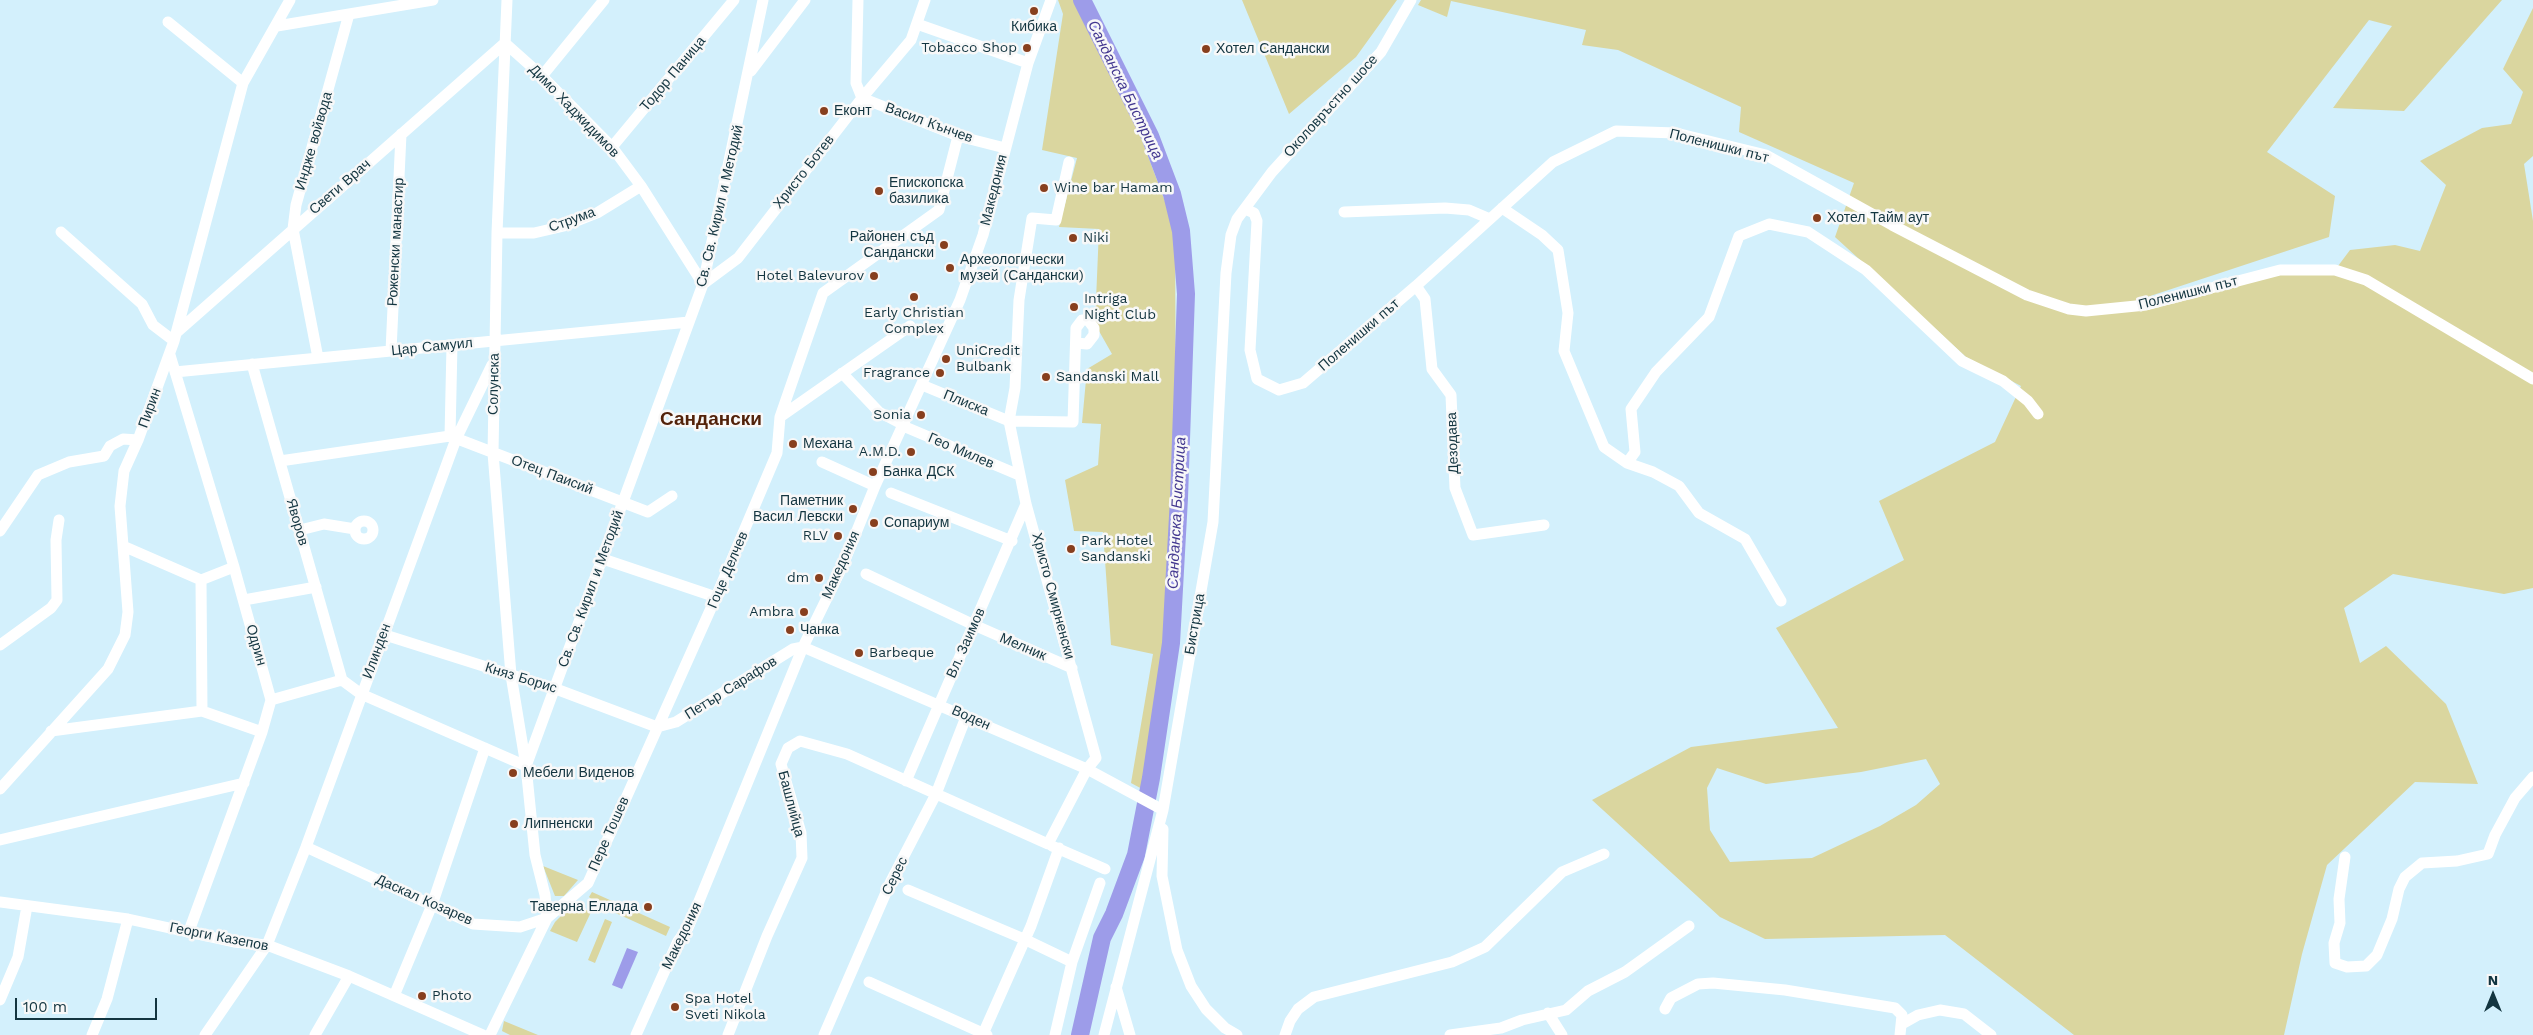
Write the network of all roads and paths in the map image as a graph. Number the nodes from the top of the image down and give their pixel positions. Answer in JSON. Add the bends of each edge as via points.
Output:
{"nodes":[{"id":1,"x":290,"y":0,"type":"edge"},
{"id":2,"x":433,"y":0,"type":"edge"},
{"id":3,"x":507,"y":0,"type":"edge"},
{"id":4,"x":604,"y":0,"type":"edge"},
{"id":5,"x":734,"y":0,"type":"edge"},
{"id":6,"x":763,"y":0,"type":"edge"},
{"id":7,"x":805,"y":0,"type":"edge"},
{"id":8,"x":858,"y":0,"type":"edge"},
{"id":9,"x":925,"y":0,"type":"edge"},
{"id":10,"x":1051,"y":0,"type":"edge"},
{"id":11,"x":1411,"y":0,"type":"edge"},
{"id":12,"x":349,"y":14,"type":"junction"},
{"id":13,"x":168,"y":22,"type":"dead end"},
{"id":14,"x":917,"y":24,"type":"junction"},
{"id":15,"x":277,"y":26,"type":"junction"},
{"id":16,"x":505,"y":43,"type":"junction"},
{"id":17,"x":1028,"y":63,"type":"junction"},
{"id":18,"x":749,"y":74,"type":"junction"},
{"id":19,"x":542,"y":76,"type":"junction"},
{"id":20,"x":243,"y":82,"type":"junction"},
{"id":21,"x":862,"y":98,"type":"junction"},
{"id":22,"x":401,"y":134,"type":"junction"},
{"id":23,"x":958,"y":136,"type":"junction"},
{"id":24,"x":612,"y":147,"type":"junction"},
{"id":25,"x":1005,"y":148,"type":"junction"},
{"id":26,"x":1069,"y":162,"type":"dead end"},
{"id":27,"x":641,"y":186,"type":"junction"},
{"id":28,"x":1245,"y":208,"type":"junction"},
{"id":29,"x":1502,"y":208,"type":"junction"},
{"id":30,"x":1344,"y":212,"type":"dead end"},
{"id":31,"x":1490,"y":219,"type":"junction"},
{"id":32,"x":294,"y":229,"type":"junction"},
{"id":33,"x":61,"y":232,"type":"dead end"},
{"id":34,"x":497,"y":233,"type":"junction"},
{"id":35,"x":703,"y":284,"type":"junction"},
{"id":36,"x":1416,"y":286,"type":"junction"},
{"id":37,"x":689,"y":322,"type":"junction"},
{"id":38,"x":910,"y":326,"type":"dead end"},
{"id":39,"x":176,"y":337,"type":"junction"},
{"id":40,"x":495,"y":341,"type":"junction"},
{"id":41,"x":1076,"y":343,"type":"dead end"},
{"id":42,"x":452,"y":345,"type":"junction"},
{"id":43,"x":391,"y":351,"type":"junction"},
{"id":44,"x":170,"y":355,"type":"junction"},
{"id":45,"x":318,"y":358,"type":"junction"},
{"id":46,"x":495,"y":359,"type":"junction"},
{"id":47,"x":252,"y":364,"type":"junction"},
{"id":48,"x":175,"y":372,"type":"junction"},
{"id":49,"x":842,"y":373,"type":"junction"},
{"id":50,"x":2533,"y":380,"type":"edge"},
{"id":51,"x":922,"y":385,"type":"junction"},
{"id":52,"x":2038,"y":414,"type":"dead end"},
{"id":53,"x":780,"y":417,"type":"junction"},
{"id":54,"x":1009,"y":421,"type":"junction"},
{"id":55,"x":901,"y":424,"type":"junction"},
{"id":56,"x":453,"y":438,"type":"junction"},
{"id":57,"x":138,"y":440,"type":"junction"},
{"id":58,"x":493,"y":453,"type":"junction"},
{"id":59,"x":280,"y":461,"type":"junction"},
{"id":60,"x":822,"y":462,"type":"dead end"},
{"id":61,"x":1627,"y":463,"type":"junction"},
{"id":62,"x":1019,"y":475,"type":"junction"},
{"id":63,"x":875,"y":486,"type":"junction"},
{"id":64,"x":890,"y":493,"type":"dead end"},
{"id":65,"x":672,"y":496,"type":"dead end"},
{"id":66,"x":622,"y":502,"type":"junction"},
{"id":67,"x":1026,"y":504,"type":"junction"},
{"id":68,"x":59,"y":520,"type":"dead end"},
{"id":69,"x":1544,"y":525,"type":"dead end"},
{"id":70,"x":355,"y":529,"type":"dead end"},
{"id":71,"x":300,"y":530,"type":"junction"},
{"id":72,"x":0,"y":531,"type":"edge"},
{"id":73,"x":1012,"y":541,"type":"junction"},
{"id":74,"x":123,"y":546,"type":"junction"},
{"id":75,"x":603,"y":559,"type":"junction"},
{"id":76,"x":234,"y":567,"type":"junction"},
{"id":77,"x":866,"y":574,"type":"dead end"},
{"id":78,"x":201,"y":580,"type":"junction"},
{"id":79,"x":316,"y":587,"type":"junction"},
{"id":80,"x":716,"y":597,"type":"junction"},
{"id":81,"x":244,"y":600,"type":"junction"},
{"id":82,"x":1781,"y":601,"type":"dead end"},
{"id":83,"x":974,"y":626,"type":"junction"},
{"id":84,"x":382,"y":634,"type":"junction"},
{"id":85,"x":0,"y":646,"type":"edge"},
{"id":86,"x":804,"y":647,"type":"junction"},
{"id":87,"x":1072,"y":668,"type":"junction"},
{"id":88,"x":511,"y":675,"type":"junction"},
{"id":89,"x":342,"y":680,"type":"junction"},
{"id":90,"x":556,"y":689,"type":"junction"},
{"id":91,"x":361,"y":694,"type":"junction"},
{"id":92,"x":271,"y":700,"type":"junction"},
{"id":93,"x":939,"y":704,"type":"junction"},
{"id":94,"x":202,"y":711,"type":"junction"},
{"id":95,"x":966,"y":717,"type":"junction"},
{"id":96,"x":657,"y":727,"type":"junction"},
{"id":97,"x":51,"y":731,"type":"junction"},
{"id":98,"x":262,"y":732,"type":"junction"},
{"id":99,"x":485,"y":748,"type":"junction"},
{"id":100,"x":526,"y":766,"type":"junction"},
{"id":101,"x":1087,"y":769,"type":"junction"},
{"id":102,"x":2533,"y":777,"type":"edge"},
{"id":103,"x":906,"y":781,"type":"junction"},
{"id":104,"x":244,"y":782,"type":"junction"},
{"id":105,"x":0,"y":790,"type":"edge"},
{"id":106,"x":936,"y":794,"type":"junction"},
{"id":107,"x":1159,"y":808,"type":"junction"},
{"id":108,"x":0,"y":840,"type":"edge"},
{"id":109,"x":1053,"y":846,"type":"junction"},
{"id":110,"x":306,"y":847,"type":"junction"},
{"id":111,"x":1604,"y":854,"type":"dead end"},
{"id":112,"x":2345,"y":856,"type":"dead end"},
{"id":113,"x":1105,"y":869,"type":"dead end"},
{"id":114,"x":1100,"y":883,"type":"dead end"},
{"id":115,"x":908,"y":890,"type":"dead end"},
{"id":116,"x":0,"y":902,"type":"edge"},
{"id":117,"x":432,"y":905,"type":"junction"},
{"id":118,"x":27,"y":906,"type":"junction"},
{"id":119,"x":547,"y":918,"type":"junction"},
{"id":120,"x":128,"y":919,"type":"junction"},
{"id":121,"x":1689,"y":926,"type":"dead end"},
{"id":122,"x":189,"y":931,"type":"junction"},
{"id":123,"x":1024,"y":939,"type":"junction"},
{"id":124,"x":267,"y":946,"type":"junction"},
{"id":125,"x":1072,"y":962,"type":"junction"},
{"id":126,"x":348,"y":976,"type":"junction"},
{"id":127,"x":869,"y":982,"type":"dead end"},
{"id":128,"x":1116,"y":985,"type":"junction"},
{"id":129,"x":394,"y":996,"type":"junction"},
{"id":130,"x":0,"y":1000,"type":"edge"},
{"id":131,"x":1665,"y":1008,"type":"dead end"},
{"id":132,"x":1548,"y":1013,"type":"junction"},
{"id":133,"x":1901,"y":1030,"type":"edge"},
{"id":134,"x":985,"y":1034,"type":"edge"},
{"id":135,"x":92,"y":1035,"type":"edge"},
{"id":136,"x":205,"y":1035,"type":"edge"},
{"id":137,"x":315,"y":1035,"type":"edge"},
{"id":138,"x":483,"y":1035,"type":"edge"},
{"id":139,"x":490,"y":1035,"type":"edge"},
{"id":140,"x":636,"y":1035,"type":"edge"},
{"id":141,"x":728,"y":1035,"type":"edge"},
{"id":142,"x":824,"y":1035,"type":"edge"},
{"id":143,"x":1055,"y":1035,"type":"edge"},
{"id":144,"x":1104,"y":1035,"type":"edge"},
{"id":145,"x":1130,"y":1035,"type":"edge"},
{"id":146,"x":1237,"y":1035,"type":"edge"},
{"id":147,"x":1285,"y":1035,"type":"edge"},
{"id":148,"x":1450,"y":1035,"type":"edge"},
{"id":149,"x":1562,"y":1035,"type":"edge"},
{"id":150,"x":1991,"y":1035,"type":"edge"}],
"edges":[{"from":1,"to":15,"type":"street","name":"Пирин"},
{"from":2,"to":12,"type":"street"},
{"from":3,"to":16,"type":"street","name":"Солунска"},
{"from":4,"to":19,"type":"street"},
{"from":5,"to":24,"type":"street","name":"Тодор Паница"},
{"from":6,"to":18,"type":"street","name":"Св. Св. Кирил и Методий"},
{"from":7,"to":18,"type":"street"},
{"from":8,"to":21,"type":"street","via":[[856,83]]},
{"from":9,"to":14,"type":"street","name":"Христо Ботев"},
{"from":10,"to":17,"type":"street","name":"Македония"},
{"from":11,"to":28,"type":"street","name":"Околовръстно шосе","via":[[1381,52],[1272,172]]},
{"from":12,"to":15,"type":"street"},
{"from":12,"to":32,"type":"street","name":"Индже войвода","via":[[296,205]]},
{"from":13,"to":20,"type":"street"},
{"from":14,"to":17,"type":"street"},
{"from":14,"to":21,"type":"street","name":"Христо Ботев","via":[[911,40]]},
{"from":15,"to":20,"type":"street","name":"Пирин"},
{"from":16,"to":19,"type":"street","name":"Димо Хаджидимов"},
{"from":16,"to":22,"type":"street","name":"Свети Врач"},
{"from":16,"to":34,"type":"street","name":"Солунска"},
{"from":17,"to":25,"type":"street","name":"Македония"},
{"from":18,"to":35,"type":"street","name":"Св. Св. Кирил и Методий"},
{"from":19,"to":24,"type":"street","name":"Димо Хаджидимов"},
{"from":20,"to":39,"type":"street","name":"Пирин"},
{"from":21,"to":23,"type":"street","name":"Васил Кънчев"},
{"from":21,"to":35,"type":"street","name":"Христо Ботев","via":[[738,258]]},
{"from":22,"to":32,"type":"street","name":"Свети Врач"},
{"from":22,"to":43,"type":"street","name":"Роженски манастир"},
{"from":23,"to":25,"type":"street","name":"Васил Кънчев"},
{"from":23,"to":53,"type":"street","name":"Гоце Делчев","via":[[939,210],[823,293]]},
{"from":24,"to":27,"type":"street","name":"Димо Хаджидимов"},
{"from":25,"to":51,"type":"street","name":"Македония","via":[[960,300]]},
{"from":26,"to":54,"type":"street","via":[[1056,220],[1032,218],[1019,300],[1015,388]]},
{"from":27,"to":34,"type":"street","name":"Струма","via":[[596,213],[564,226],[534,233]]},
{"from":27,"to":35,"type":"street","name":"Димо Хаджидимов"},
{"from":28,"to":36,"type":"street","name":"Поленишки път","via":[[1254,213],[1257,221],[1250,350],[1257,379],[1279,390],[1303,383]]},
{"from":28,"to":107,"type":"street","name":"Бистрица","via":[[1231,235],[1226,273],[1213,522]]},
{"from":29,"to":31,"type":"street","name":"Поленишки път"},
{"from":29,"to":50,"type":"street","name":"Поленишки път","via":[[1553,162],[1616,131],[1676,133],[1766,155],[2027,295],[2069,310],[2146,305],[2280,270],[2336,270],[2366,280]]},
{"from":29,"to":61,"type":"street","via":[[1558,250],[1568,313],[1564,351],[1604,447]]},
{"from":30,"to":31,"type":"street","via":[[1445,208],[1469,210]]},
{"from":31,"to":36,"type":"street","name":"Поленишки път"},
{"from":32,"to":39,"type":"street","name":"Свети Врач"},
{"from":32,"to":45,"type":"street","name":"Индже войвода"},
{"from":33,"to":39,"type":"street","via":[[142,304],[153,325]]},
{"from":34,"to":40,"type":"street","name":"Солунска"},
{"from":35,"to":37,"type":"street","name":"Св. Св. Кирил и Методий"},
{"from":36,"to":69,"type":"street","name":"Дезодава","via":[[1425,299],[1432,369],[1451,395],[1455,488],[1473,535]]},
{"from":37,"to":40,"type":"street","name":"Цар Самуил"},
{"from":37,"to":66,"type":"street","name":"Св. Св. Кирил и Методий"},
{"from":38,"to":49,"type":"street"},
{"from":39,"to":44,"type":"street","name":"Пирин"},
{"from":40,"to":42,"type":"street","name":"Цар Самуил"},
{"from":40,"to":46,"type":"street","name":"Солунска"},
{"from":41,"to":54,"type":"street","via":[[1073,422]]},
{"from":42,"to":43,"type":"street","name":"Цар Самуил"},
{"from":42,"to":56,"type":"street"},
{"from":43,"to":45,"type":"street","name":"Цар Самуил"},
{"from":44,"to":48,"type":"street","name":"Одрин"},
{"from":44,"to":57,"type":"street","name":"Пирин"},
{"from":45,"to":47,"type":"street","name":"Цар Самуил"},
{"from":46,"to":56,"type":"street","name":"Илинден"},
{"from":46,"to":58,"type":"street","name":"Солунска"},
{"from":47,"to":48,"type":"street","name":"Цар Самуил"},
{"from":47,"to":59,"type":"street","name":"Яворов"},
{"from":48,"to":76,"type":"street","name":"Одрин"},
{"from":49,"to":53,"type":"street"},
{"from":49,"to":55,"type":"street","name":"Гео Милев","via":[[879,412]]},
{"from":51,"to":54,"type":"street","name":"Плиска"},
{"from":51,"to":55,"type":"street","name":"Македония"},
{"from":52,"to":61,"type":"street","via":[[2028,401],[2003,381],[1962,362],[1866,270],[1808,232],[1769,224],[1739,236],[1709,317],[1656,372],[1630,409],[1635,452]]},
{"from":53,"to":80,"type":"street","name":"Гоце Делчев","via":[[777,453]]},
{"from":54,"to":62,"type":"street","name":"Христо Смирненски"},
{"from":55,"to":62,"type":"street","name":"Гео Милев"},
{"from":55,"to":63,"type":"street","name":"Македония"},
{"from":56,"to":58,"type":"street","name":"Отец Паисий"},
{"from":56,"to":59,"type":"street"},
{"from":56,"to":84,"type":"street","name":"Илинден"},
{"from":57,"to":72,"type":"street","via":[[123,439],[110,446],[104,456],[69,462],[38,475]]},
{"from":57,"to":74,"type":"street","name":"Пирин","via":[[124,471],[120,506]]},
{"from":58,"to":66,"type":"street","name":"Отец Паисий"},
{"from":58,"to":88,"type":"street","name":"Солунска"},
{"from":59,"to":71,"type":"street","name":"Яворов"},
{"from":60,"to":63,"type":"street"},
{"from":61,"to":82,"type":"street","via":[[1679,486],[1699,513],[1745,539]]},
{"from":62,"to":67,"type":"street","name":"Христо Смирненски"},
{"from":63,"to":86,"type":"street","name":"Македония","via":[[843,565]]},
{"from":64,"to":73,"type":"street"},
{"from":65,"to":66,"type":"street","name":"Отец Паисий","via":[[648,512]]},
{"from":66,"to":75,"type":"street","name":"Св. Св. Кирил и Методий"},
{"from":67,"to":73,"type":"street","name":"Вл. Заимов"},
{"from":67,"to":87,"type":"street","name":"Христо Смирненски"},
{"from":68,"to":85,"type":"street","via":[[57,600]]},
{"from":70,"to":71,"type":"street","via":[[324,524]]},
{"from":71,"to":79,"type":"street","name":"Яворов"},
{"from":73,"to":83,"type":"street","name":"Вл. Заимов"},
{"from":74,"to":78,"type":"street"},
{"from":74,"to":97,"type":"street","name":"Пирин","via":[[128,612],[125,635],[108,669]]},
{"from":75,"to":80,"type":"street"},
{"from":75,"to":90,"type":"street","name":"Св. Св. Кирил и Методий"},
{"from":76,"to":78,"type":"street"},
{"from":76,"to":81,"type":"street","name":"Одрин"},
{"from":77,"to":83,"type":"street","name":"Мелник"},
{"from":78,"to":94,"type":"street"},
{"from":79,"to":81,"type":"street"},
{"from":79,"to":89,"type":"street","name":"Яворов"},
{"from":80,"to":96,"type":"street","name":"Гоце Делчев"},
{"from":81,"to":92,"type":"street","name":"Одрин"},
{"from":83,"to":87,"type":"street","name":"Мелник"},
{"from":83,"to":93,"type":"street","name":"Вл. Заимов"},
{"from":84,"to":88,"type":"street","name":"Княз Борис"},
{"from":84,"to":91,"type":"street","name":"Илинден"},
{"from":86,"to":93,"type":"street","name":"Воден"},
{"from":86,"to":96,"type":"street","name":"Петър Сарафов","via":[[793,648],[676,722]]},
{"from":86,"to":140,"type":"street","name":"Македония","via":[[688,928],[678,941]]},
{"from":87,"to":101,"type":"street","name":"Христо Смирненски","via":[[1096,758]]},
{"from":88,"to":90,"type":"street","name":"Княз Борис"},
{"from":88,"to":100,"type":"street","name":"Солунска"},
{"from":89,"to":91,"type":"street"},
{"from":89,"to":92,"type":"street"},
{"from":90,"to":96,"type":"street","name":"Княз Борис"},
{"from":90,"to":100,"type":"street","name":"Св. Св. Кирил и Методий"},
{"from":91,"to":99,"type":"street"},
{"from":91,"to":110,"type":"street","name":"Илинден"},
{"from":92,"to":98,"type":"street"},
{"from":93,"to":95,"type":"street","name":"Воден"},
{"from":93,"to":103,"type":"street","name":"Вл. Заимов"},
{"from":94,"to":97,"type":"street"},
{"from":94,"to":98,"type":"street"},
{"from":95,"to":101,"type":"street","name":"Воден"},
{"from":95,"to":106,"type":"street","name":"Серес"},
{"from":96,"to":119,"type":"street","name":"Пере Тошев","via":[[588,883]]},
{"from":97,"to":105,"type":"street","name":"Пирин"},
{"from":98,"to":104,"type":"street"},
{"from":99,"to":100,"type":"street"},
{"from":99,"to":117,"type":"street"},
{"from":100,"to":119,"type":"street","name":"Солунска","via":[[535,855]]},
{"from":101,"to":107,"type":"street","name":"Воден"},
{"from":101,"to":109,"type":"street"},
{"from":102,"to":112,"type":"street","via":[[2515,798],[2488,854],[2458,861],[2422,863],[2405,877],[2392,919],[2376,955],[2366,966],[2347,967],[2335,963],[2334,943],[2340,923],[2339,899]]},
{"from":103,"to":106,"type":"street","name":"Башлийца"},
{"from":103,"to":141,"type":"street","name":"Башлийца","via":[[847,754],[800,741],[788,748],[781,764],[801,833],[802,858]]},
{"from":104,"to":108,"type":"street"},
{"from":104,"to":122,"type":"street"},
{"from":106,"to":109,"type":"street","name":"Башлийца"},
{"from":106,"to":142,"type":"street","name":"Серес","via":[[888,890]]},
{"from":107,"to":128,"type":"street","name":"Бистрица"},
{"from":107,"to":146,"type":"street","via":[[1162,876],[1177,950],[1191,986],[1206,1008],[1225,1028]]},
{"from":109,"to":113,"type":"street","name":"Башлийца"},
{"from":109,"to":123,"type":"street"},
{"from":110,"to":117,"type":"street","name":"Даскал Козарев"},
{"from":110,"to":124,"type":"street","name":"Илинден"},
{"from":111,"to":147,"type":"street","via":[[1562,872],[1485,947],[1452,962],[1314,996],[1298,1009]]},
{"from":114,"to":125,"type":"street"},
{"from":115,"to":123,"type":"street"},
{"from":116,"to":118,"type":"street","name":"Георги Казепов"},
{"from":117,"to":119,"type":"street","name":"Даскал Козарев","via":[[473,924],[520,927]]},
{"from":117,"to":129,"type":"street"},
{"from":118,"to":120,"type":"street","name":"Георги Казепов"},
{"from":118,"to":130,"type":"street","via":[[18,957]]},
{"from":119,"to":139,"type":"street","name":"Пере Тошев"},
{"from":120,"to":122,"type":"street","name":"Георги Казепов"},
{"from":120,"to":135,"type":"street","via":[[107,999]]},
{"from":121,"to":132,"type":"street","via":[[1625,972],[1588,991],[1566,1010]]},
{"from":122,"to":124,"type":"street","name":"Георги Казепов"},
{"from":123,"to":125,"type":"street"},
{"from":123,"to":134,"type":"street"},
{"from":124,"to":126,"type":"street","name":"Георги Казепов"},
{"from":124,"to":136,"type":"street","name":"Илинден"},
{"from":125,"to":143,"type":"street"},
{"from":126,"to":129,"type":"street","name":"Георги Казепов"},
{"from":126,"to":137,"type":"street"},
{"from":127,"to":134,"type":"street"},
{"from":128,"to":144,"type":"street","name":"Бистрица"},
{"from":128,"to":145,"type":"street"},
{"from":129,"to":138,"type":"street","name":"Георги Казепов"},
{"from":131,"to":133,"type":"street","via":[[1671,998],[1698,984],[1713,983],[1785,990],[1895,1008],[1902,1016]]},
{"from":132,"to":148,"type":"street","via":[[1501,1028]]},
{"from":132,"to":149,"type":"street"},
{"from":133,"to":150,"type":"street","via":[[1918,1015],[1940,1010],[1964,1014]]}]}
